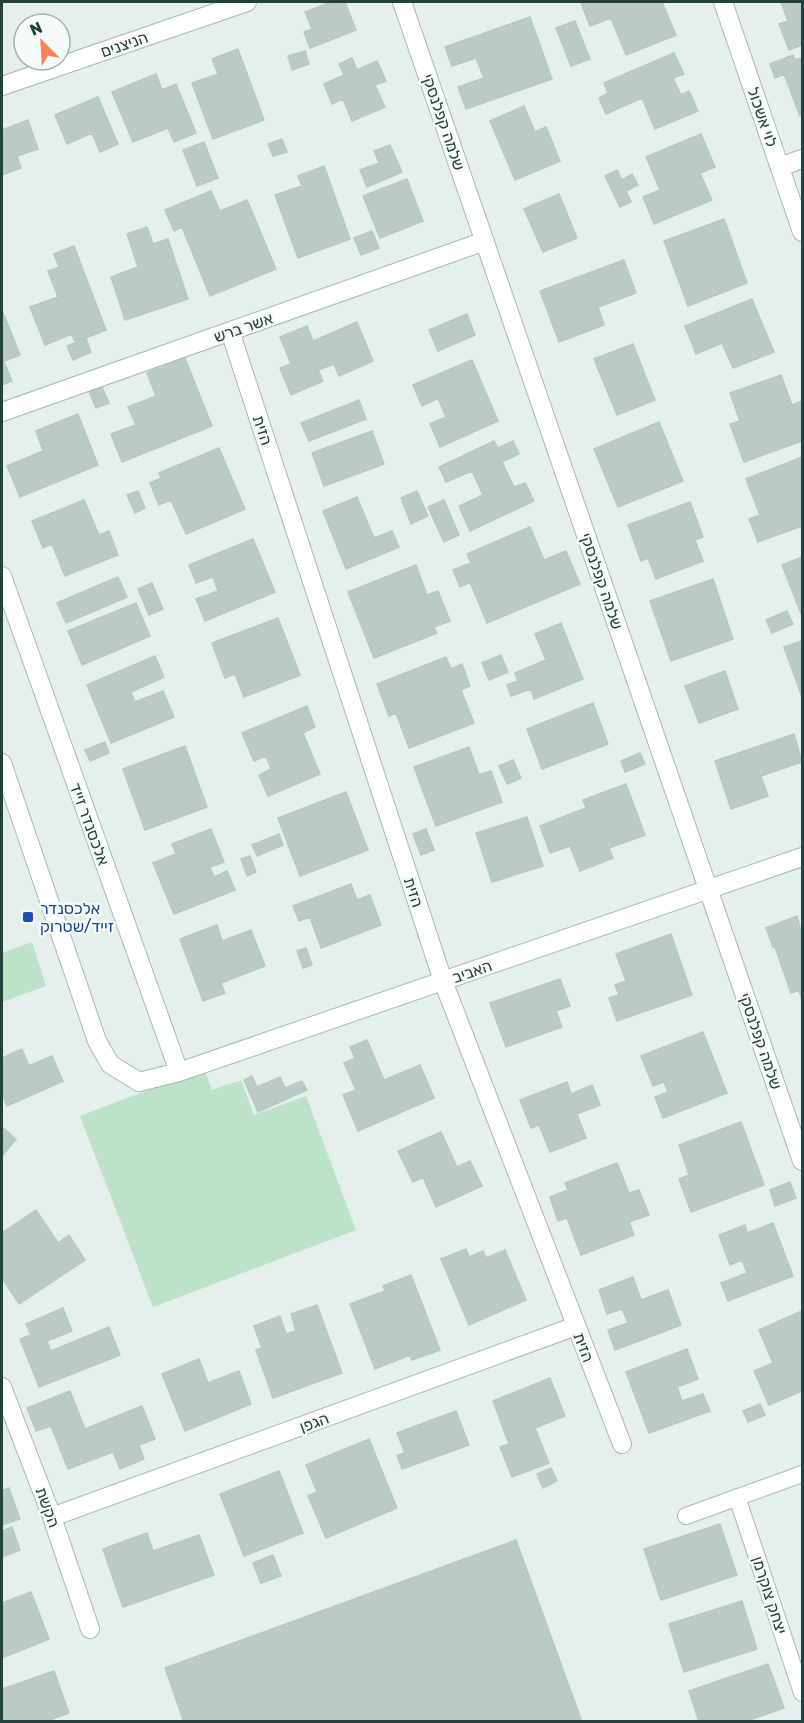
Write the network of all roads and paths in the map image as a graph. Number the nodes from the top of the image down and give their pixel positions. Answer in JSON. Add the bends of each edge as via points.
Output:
{"nodes":[{"id":1,"x":247,"y":2,"type":"edge"},
{"id":2,"x":402,"y":2,"type":"edge"},
{"id":3,"x":723,"y":2,"type":"edge"},
{"id":4,"x":2,"y":86,"type":"edge"},
{"id":5,"x":802,"y":159,"type":"edge"},
{"id":6,"x":780,"y":167,"type":"junction"},
{"id":7,"x":802,"y":232,"type":"edge"},
{"id":8,"x":485,"y":241,"type":"junction"},
{"id":9,"x":230,"y":331,"type":"junction"},
{"id":10,"x":2,"y":412,"type":"edge"},
{"id":11,"x":2,"y":576,"type":"edge"},
{"id":12,"x":2,"y":763,"type":"edge"},
{"id":13,"x":802,"y":857,"type":"edge"},
{"id":14,"x":708,"y":890,"type":"junction"},
{"id":15,"x":444,"y":981,"type":"junction"},
{"id":16,"x":179,"y":1072,"type":"junction"},
{"id":17,"x":802,"y":1161,"type":"edge"},
{"id":18,"x":576,"y":1326,"type":"junction"},
{"id":19,"x":2,"y":1387,"type":"edge"},
{"id":20,"x":622,"y":1444,"type":"dead end"},
{"id":21,"x":802,"y":1474,"type":"edge"},
{"id":22,"x":737,"y":1497,"type":"junction"},
{"id":23,"x":686,"y":1516,"type":"dead end"},
{"id":24,"x":52,"y":1517,"type":"junction"},
{"id":25,"x":90,"y":1629,"type":"dead end"},
{"id":26,"x":802,"y":1693,"type":"edge"}],
"edges":[{"from":1,"to":4,"type":"street","name":"הניצנים"},
{"from":2,"to":8,"type":"street","name":"שלמה קפלנסקי"},
{"from":3,"to":6,"type":"street","name":"לוי אשכול"},
{"from":5,"to":6,"type":"street"},
{"from":6,"to":7,"type":"street","name":"לוי אשכול"},
{"from":8,"to":9,"type":"street","name":"אשר ברש"},
{"from":8,"to":14,"type":"street","name":"שלמה קפלנסקי"},
{"from":9,"to":10,"type":"street","name":"אשר ברש"},
{"from":9,"to":15,"type":"street","name":"הזית"},
{"from":11,"to":16,"type":"street","name":"אלכסנדר זייד"},
{"from":12,"to":16,"type":"street","name":"האביב","via":[[97,1041],[110,1064],[140,1082]]},
{"from":13,"to":14,"type":"street","name":"האביב"},
{"from":14,"to":15,"type":"street","name":"האביב"},
{"from":14,"to":17,"type":"street","name":"שלמה קפלנסקי"},
{"from":15,"to":16,"type":"street","name":"האביב"},
{"from":15,"to":18,"type":"street","name":"הזית"},
{"from":18,"to":20,"type":"street","name":"הזית"},
{"from":18,"to":24,"type":"street","name":"הגפן"},
{"from":19,"to":24,"type":"street","name":"הקשת"},
{"from":21,"to":22,"type":"lane"},
{"from":22,"to":23,"type":"lane"},
{"from":22,"to":26,"type":"lane","name":"יצחק צוקרמן"},
{"from":24,"to":25,"type":"street","name":"הקשת"}]}
